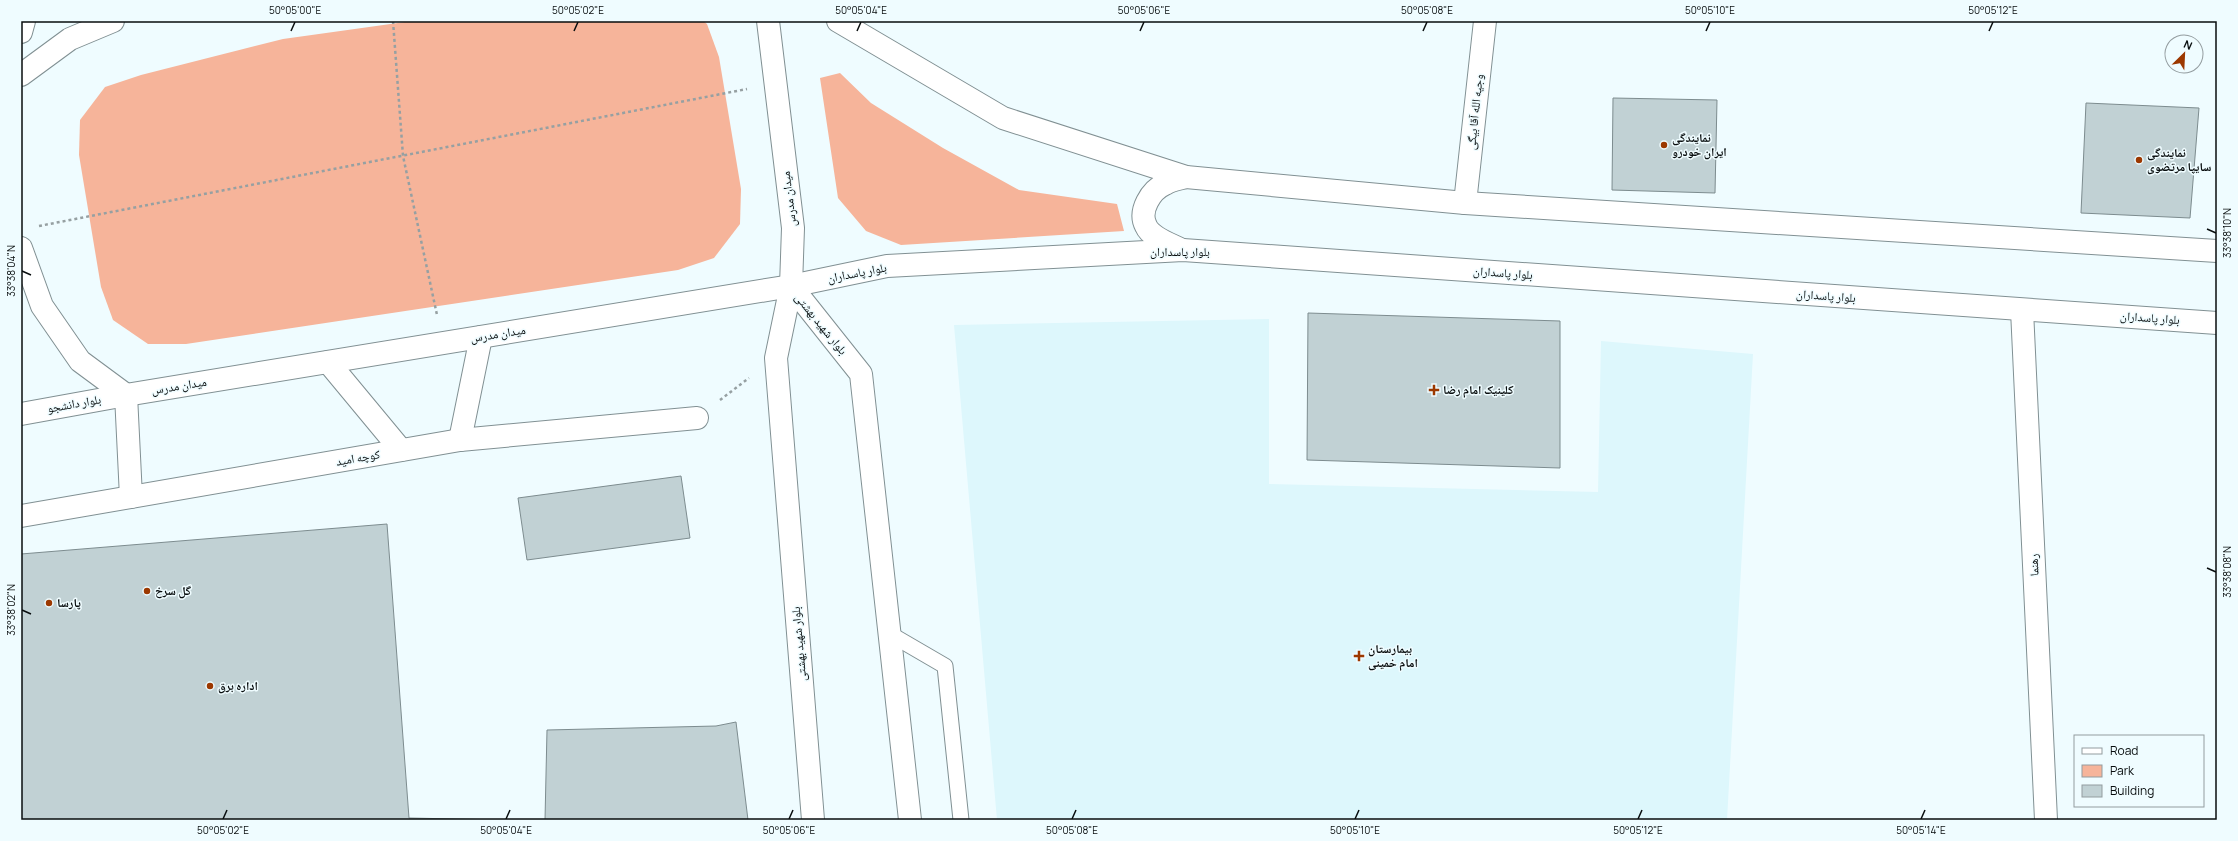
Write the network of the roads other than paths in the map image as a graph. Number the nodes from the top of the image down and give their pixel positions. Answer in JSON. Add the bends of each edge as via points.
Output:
{"nodes":[{"id":1,"x":24,"y":21,"type":"edge"},
{"id":2,"x":113,"y":21,"type":"edge"},
{"id":3,"x":768,"y":21,"type":"edge"},
{"id":4,"x":838,"y":21,"type":"edge"},
{"id":5,"x":1485,"y":21,"type":"edge"},
{"id":6,"x":21,"y":32,"type":"edge"},
{"id":7,"x":21,"y":75,"type":"edge"},
{"id":8,"x":1186,"y":177,"type":"junction"},
{"id":9,"x":1465,"y":203,"type":"junction"},
{"id":10,"x":21,"y":248,"type":"edge"},
{"id":11,"x":1183,"y":250,"type":"junction"},
{"id":12,"x":2217,"y":252,"type":"edge"},
{"id":13,"x":791,"y":286,"type":"junction"},
{"id":14,"x":2022,"y":310,"type":"junction"},
{"id":15,"x":2217,"y":323,"type":"edge"},
{"id":16,"x":481,"y":337,"type":"junction"},
{"id":17,"x":328,"y":362,"type":"junction"},
{"id":18,"x":126,"y":395,"type":"junction"},
{"id":19,"x":21,"y":414,"type":"edge"},
{"id":20,"x":697,"y":418,"type":"dead end"},
{"id":21,"x":460,"y":440,"type":"junction"},
{"id":22,"x":401,"y":450,"type":"junction"},
{"id":23,"x":131,"y":497,"type":"junction"},
{"id":24,"x":21,"y":516,"type":"edge"},
{"id":25,"x":890,"y":634,"type":"junction"},
{"id":26,"x":813,"y":820,"type":"edge"},
{"id":27,"x":910,"y":820,"type":"edge"},
{"id":28,"x":962,"y":820,"type":"edge"},
{"id":29,"x":2046,"y":820,"type":"edge"}],
"edges":[{"from":1,"to":6,"type":"main road"},
{"from":2,"to":7,"type":"main road","via":[[70,39]]},
{"from":3,"to":13,"type":"main road","name":"میدان مدرس","via":[[793,228]]},
{"from":4,"to":8,"type":"main road","via":[[1003,118]]},
{"from":5,"to":9,"type":"main road","name":"وجیه الله آقا بیگی"},
{"from":8,"to":9,"type":"main road"},
{"from":8,"to":11,"type":"main road","via":[[1155,190],[1143,213],[1146,226],[1157,238]]},
{"from":9,"to":12,"type":"main road"},
{"from":10,"to":18,"type":"main road","via":[[42,306],[80,361]]},
{"from":11,"to":13,"type":"main road","name":"بلوار پاسداران","via":[[887,266]]},
{"from":11,"to":14,"type":"main road","name":"بلوار پاسداران"},
{"from":13,"to":16,"type":"main road","name":"میدان مدرس"},
{"from":13,"to":25,"type":"main road","name":"بلوار شهید بهشتی","via":[[861,374]]},
{"from":13,"to":26,"type":"main road","name":"بلوار شهید بهشتی","via":[[776,358]]},
{"from":14,"to":15,"type":"main road","name":"بلوار پاسداران"},
{"from":14,"to":29,"type":"main road","name":"رهنما"},
{"from":16,"to":17,"type":"main road","name":"میدان مدرس"},
{"from":16,"to":21,"type":"main road"},
{"from":17,"to":18,"type":"main road","name":"میدان مدرس"},
{"from":17,"to":22,"type":"main road"},
{"from":18,"to":19,"type":"main road","name":"بلوار دانشجو"},
{"from":18,"to":23,"type":"main road"},
{"from":20,"to":21,"type":"main road","name":"کوچه امید"},
{"from":21,"to":22,"type":"main road","name":"کوچه امید"},
{"from":22,"to":23,"type":"main road","name":"کوچه امید"},
{"from":23,"to":24,"type":"main road","name":"کوچه امید"},
{"from":25,"to":27,"type":"main road","name":"بلوار شهید بهشتی"},
{"from":25,"to":28,"type":"lane","via":[[945,666]]}]}
